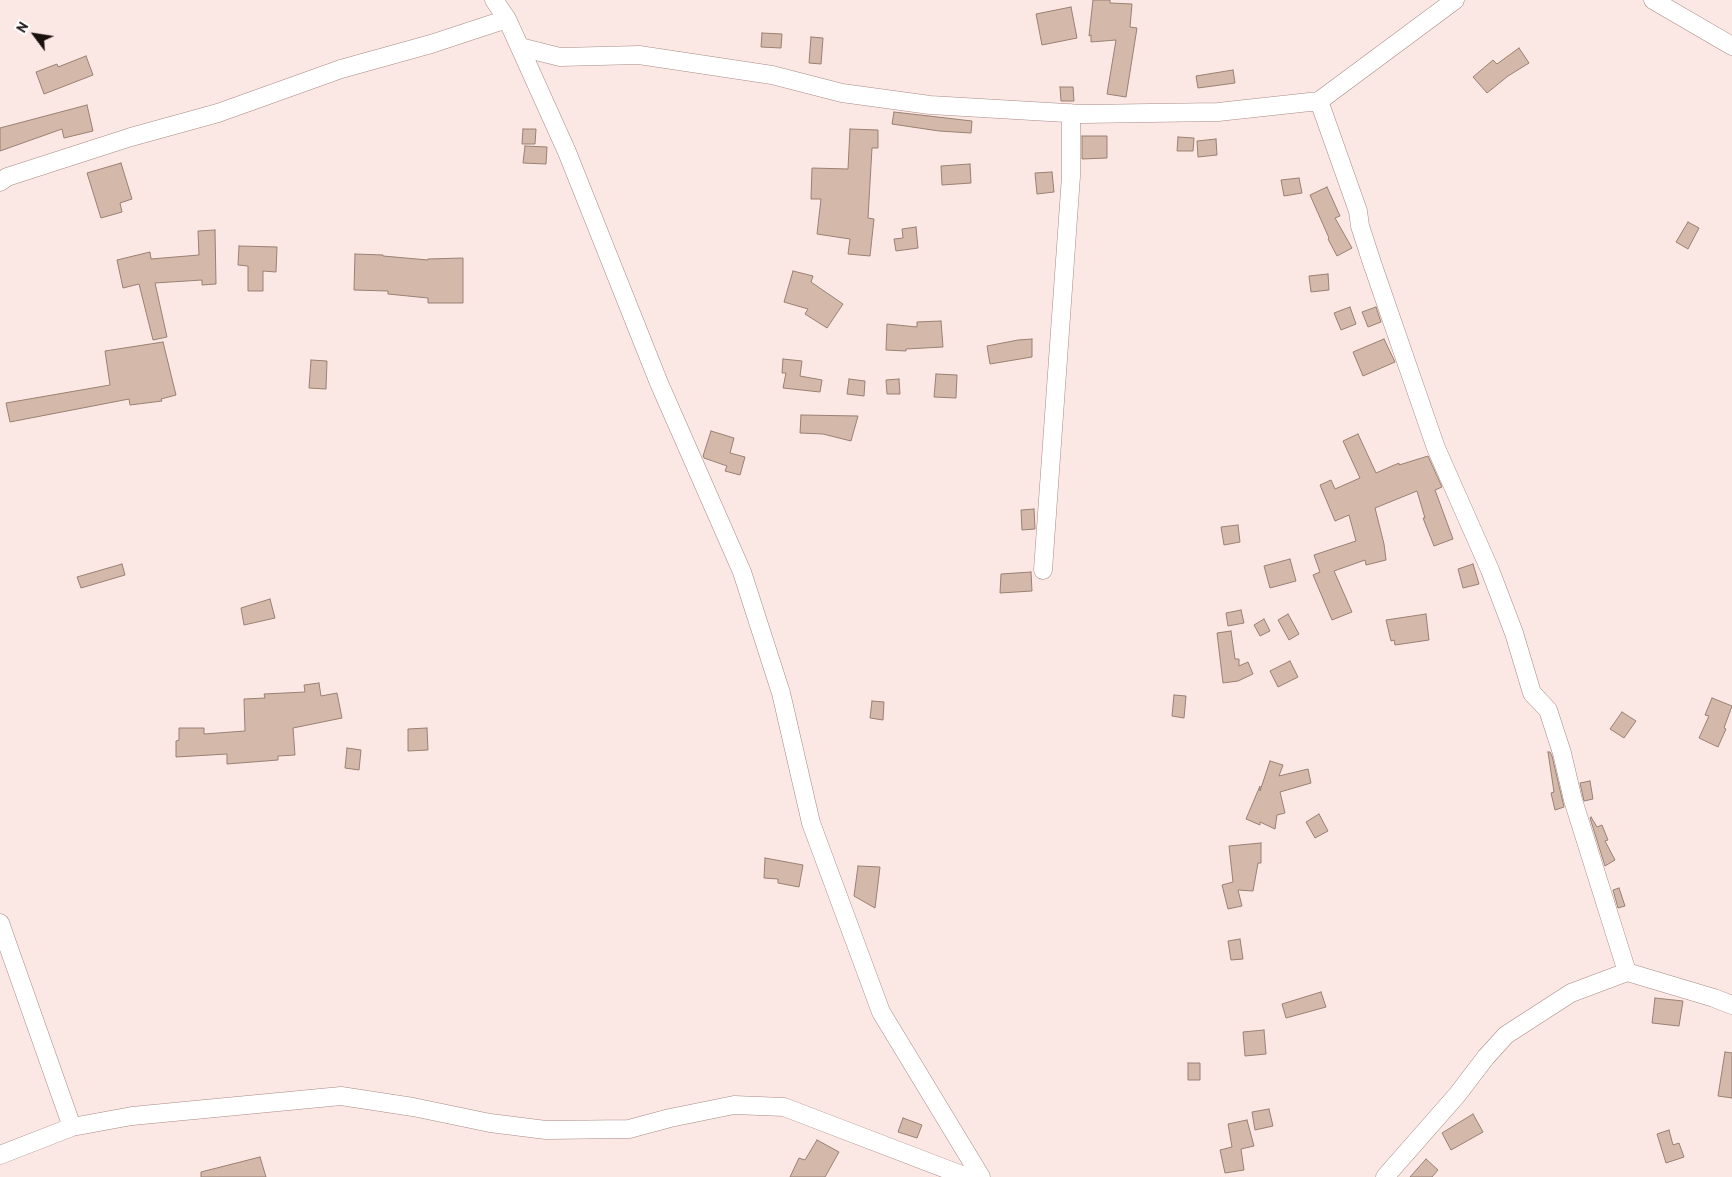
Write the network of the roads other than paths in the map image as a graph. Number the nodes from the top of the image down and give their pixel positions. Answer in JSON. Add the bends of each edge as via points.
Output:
{"nodes":[{"id":1,"x":494,"y":0,"type":"edge"},
{"id":2,"x":1455,"y":0,"type":"edge"},
{"id":3,"x":1653,"y":0,"type":"edge"},
{"id":4,"x":508,"y":19,"type":"junction"},
{"id":5,"x":1732,"y":46,"type":"edge"},
{"id":6,"x":520,"y":47,"type":"junction"},
{"id":7,"x":1318,"y":101,"type":"junction"},
{"id":8,"x":1071,"y":113,"type":"junction"},
{"id":9,"x":0,"y":182,"type":"edge"},
{"id":10,"x":1043,"y":570,"type":"dead end"},
{"id":11,"x":0,"y":923,"type":"edge"},
{"id":12,"x":1627,"y":972,"type":"junction"},
{"id":13,"x":1732,"y":1005,"type":"edge"},
{"id":14,"x":72,"y":1127,"type":"junction"},
{"id":15,"x":0,"y":1155,"type":"edge"},
{"id":16,"x":967,"y":1177,"type":"edge"},
{"id":17,"x":981,"y":1177,"type":"edge"},
{"id":18,"x":1385,"y":1177,"type":"edge"}],
"edges":[{"from":1,"to":4,"type":"street"},
{"from":2,"to":7,"type":"street"},
{"from":3,"to":5,"type":"street"},
{"from":4,"to":6,"type":"street"},
{"from":4,"to":9,"type":"street","via":[[341,69],[218,113],[131,137]]},
{"from":6,"to":8,"type":"street","via":[[560,57],[639,55],[772,75],[842,93],[930,105]]},
{"from":6,"to":17,"type":"street","via":[[567,152],[659,383],[742,572],[781,693],[811,823],[881,1012]]},
{"from":7,"to":8,"type":"street","via":[[1218,112]]},
{"from":7,"to":12,"type":"street","via":[[1436,448],[1490,570],[1532,693],[1548,710]]},
{"from":8,"to":10,"type":"street","via":[[1071,176]]},
{"from":11,"to":14,"type":"street"},
{"from":12,"to":13,"type":"street"},
{"from":12,"to":18,"type":"street","via":[[1571,993],[1506,1035]]},
{"from":14,"to":15,"type":"street"},
{"from":14,"to":16,"type":"street","via":[[132,1116],[341,1096],[546,1130],[629,1129],[734,1105],[784,1107]]}]}
